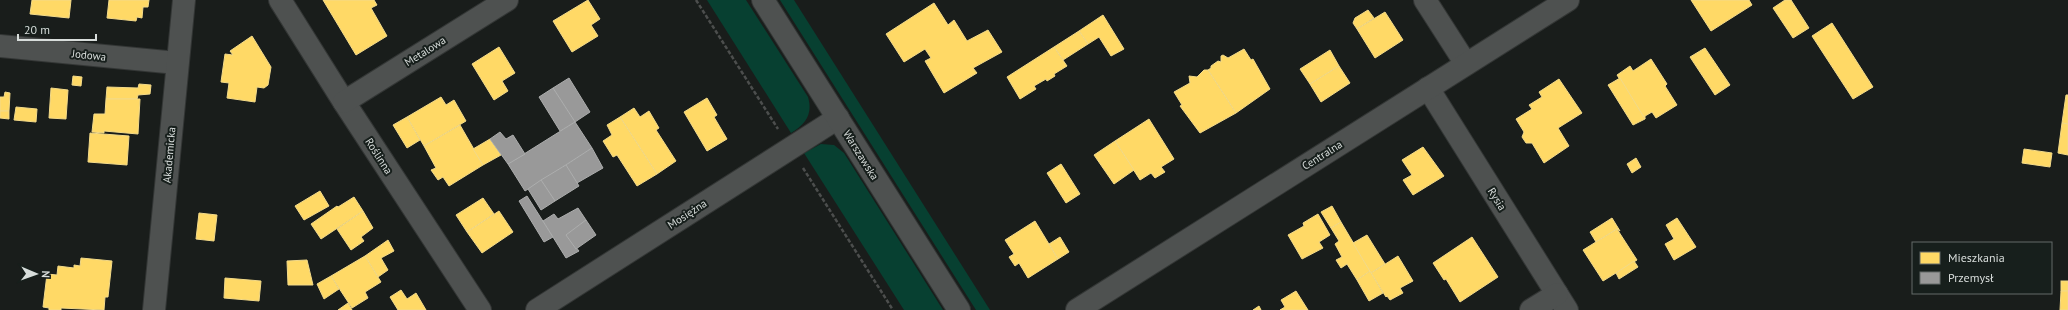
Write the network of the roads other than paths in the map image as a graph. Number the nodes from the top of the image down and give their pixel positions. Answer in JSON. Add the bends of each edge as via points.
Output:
{"nodes":[{"id":1,"x":184,"y":0,"type":"edge"},
{"id":2,"x":280,"y":0,"type":"edge"},
{"id":3,"x":507,"y":0,"type":"edge"},
{"id":4,"x":763,"y":0,"type":"edge"},
{"id":5,"x":1425,"y":0,"type":"edge"},
{"id":6,"x":1568,"y":0,"type":"edge"},
{"id":7,"x":0,"y":46,"type":"edge"},
{"id":8,"x":177,"y":63,"type":"junction"},
{"id":9,"x":1466,"y":64,"type":"junction"},
{"id":10,"x":1428,"y":88,"type":"junction"},
{"id":11,"x":344,"y":102,"type":"junction"},
{"id":12,"x":838,"y":118,"type":"junction"},
{"id":13,"x":1562,"y":302,"type":"edge"},
{"id":14,"x":154,"y":310,"type":"edge"},
{"id":15,"x":480,"y":310,"type":"edge"},
{"id":16,"x":537,"y":310,"type":"edge"},
{"id":17,"x":959,"y":310,"type":"edge"},
{"id":18,"x":1077,"y":310,"type":"edge"},
{"id":19,"x":1531,"y":310,"type":"edge"}],
"edges":[{"from":1,"to":8,"type":"street","name":"Akademicka"},
{"from":2,"to":11,"type":"street","name":"Roślinna"},
{"from":3,"to":11,"type":"street","name":"Metalowa"},
{"from":4,"to":12,"type":"street","name":"Warszawska"},
{"from":5,"to":9,"type":"street"},
{"from":6,"to":9,"type":"street","name":"Centralna"},
{"from":7,"to":8,"type":"street","name":"Jodowa"},
{"from":8,"to":14,"type":"street","name":"Akademicka"},
{"from":9,"to":10,"type":"street","name":"Centralna"},
{"from":10,"to":13,"type":"street","name":"Rysia"},
{"from":10,"to":18,"type":"street","name":"Centralna"},
{"from":11,"to":15,"type":"street","name":"Roślinna"},
{"from":12,"to":16,"type":"street","name":"Mosiężna"},
{"from":12,"to":17,"type":"street","name":"Warszawska"},
{"from":13,"to":19,"type":"street"}]}
